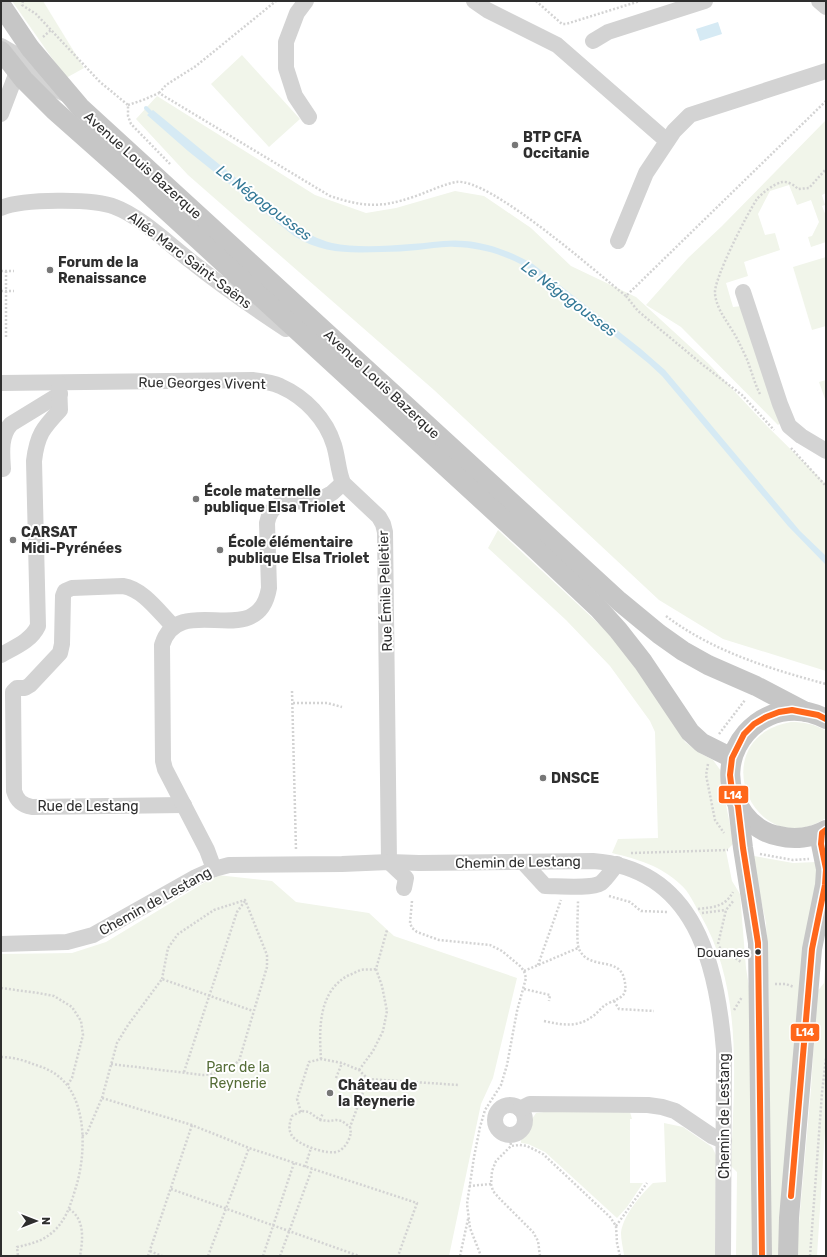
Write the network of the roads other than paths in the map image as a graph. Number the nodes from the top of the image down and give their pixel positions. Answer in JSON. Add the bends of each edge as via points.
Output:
{"nodes":[{"id":1,"x":306,"y":1,"type":"edge"},
{"id":2,"x":474,"y":1,"type":"edge"},
{"id":3,"x":705,"y":1,"type":"edge"},
{"id":4,"x":819,"y":1,"type":"edge"},
{"id":5,"x":1,"y":5,"type":"edge"},
{"id":6,"x":826,"y":7,"type":"edge"},
{"id":7,"x":8,"y":32,"type":"edge"},
{"id":8,"x":593,"y":41,"type":"dead end"},
{"id":9,"x":1,"y":46,"type":"edge"},
{"id":10,"x":1,"y":51,"type":"edge"},
{"id":11,"x":826,"y":71,"type":"edge"},
{"id":12,"x":18,"y":72,"type":"junction"},
{"id":13,"x":70,"y":96,"type":"junction"},
{"id":14,"x":1,"y":114,"type":"edge"},
{"id":15,"x":309,"y":117,"type":"dead end"},
{"id":16,"x":667,"y":141,"type":"junction"},
{"id":17,"x":1,"y":208,"type":"edge"},
{"id":18,"x":618,"y":241,"type":"dead end"},
{"id":19,"x":742,"y":292,"type":"dead end"},
{"id":20,"x":320,"y":353,"type":"junction"},
{"id":21,"x":1,"y":383,"type":"edge"},
{"id":22,"x":60,"y":389,"type":"junction"},
{"id":23,"x":826,"y":451,"type":"edge"},
{"id":24,"x":2,"y":469,"type":"dead end"},
{"id":25,"x":343,"y":483,"type":"junction"},
{"id":26,"x":173,"y":626,"type":"junction"},
{"id":27,"x":1,"y":655,"type":"edge"},
{"id":28,"x":806,"y":712,"type":"junction"},
{"id":29,"x":826,"y":719,"type":"edge"},
{"id":30,"x":732,"y":758,"type":"junction"},
{"id":31,"x":184,"y":805,"type":"junction"},
{"id":32,"x":738,"y":806,"type":"junction"},
{"id":33,"x":824,"y":831,"type":"edge"},
{"id":34,"x":389,"y":862,"type":"junction"},
{"id":35,"x":523,"y":862,"type":"junction"},
{"id":36,"x":617,"y":864,"type":"junction"},
{"id":37,"x":822,"y":866,"type":"edge"},
{"id":38,"x":214,"y":868,"type":"junction"},
{"id":39,"x":408,"y":892,"type":"road end"},
{"id":40,"x":820,"y":927,"type":"edge"},
{"id":41,"x":1,"y":944,"type":"edge"},
{"id":42,"x":520,"y":1109,"type":"junction"},
{"id":43,"x":724,"y":1140,"type":"junction"},
{"id":44,"x":723,"y":1256,"type":"edge"},
{"id":45,"x":762,"y":1256,"type":"edge"},
{"id":46,"x":788,"y":1256,"type":"edge"}],
"edges":[{"from":1,"to":15,"type":"street","via":[[297,13],[286,42],[286,68],[295,96]]},
{"from":2,"to":16,"type":"street","via":[[557,45]]},
{"from":3,"to":8,"type":"street","via":[[608,32]]},
{"from":4,"to":6,"type":"street"},
{"from":5,"to":7,"type":"main road","name":"Avenue Louis Bazerque"},
{"from":7,"to":13,"type":"main road","name":"Avenue Louis Bazerque","via":[[30,48]]},
{"from":9,"to":13,"type":"street","via":[[20,57],[44,83]]},
{"from":10,"to":12,"type":"main road","name":"Avenue Louis Bazerque"},
{"from":11,"to":16,"type":"street","via":[[690,116]]},
{"from":12,"to":14,"type":"street"},
{"from":12,"to":20,"type":"main road","name":"Avenue Louis Bazerque","via":[[38,96],[142,188]]},
{"from":13,"to":28,"type":"main road","name":"Avenue Louis Bazerque","via":[[619,602],[683,651]]},
{"from":16,"to":18,"type":"street","via":[[646,173]]},
{"from":17,"to":20,"type":"street","name":"Allée Marc Saint-Saëns","via":[[24,202],[81,201],[100,202],[116,207],[133,216],[225,288]]},
{"from":19,"to":23,"type":"street","via":[[789,426]]},
{"from":20,"to":30,"type":"main road","name":"Avenue Louis Bazerque","via":[[599,609],[643,662],[690,732],[702,743]]},
{"from":21,"to":22,"type":"street","name":"Rue Georges Vivent"},
{"from":22,"to":24,"type":"street","via":[[7,428],[2,442]]},
{"from":22,"to":25,"type":"street","name":"Rue Georges Vivent","via":[[253,380],[279,385],[301,398],[320,417],[330,434]]},
{"from":22,"to":27,"type":"street","via":[[60,410],[40,433],[34,461],[38,626],[29,639]]},
{"from":25,"to":26,"type":"street","via":[[316,502],[280,503],[272,509],[267,523],[267,598],[258,612],[244,619],[187,620]]},
{"from":25,"to":34,"type":"street","name":"Rue Émile Pelletier","via":[[379,517],[385,532]]},
{"from":26,"to":31,"type":"street","via":[[162,644],[164,761],[166,774]]},
{"from":26,"to":31,"type":"street","name":"Rue de Lestang","via":[[131,587],[72,588],[65,591],[60,652],[30,685],[16,688],[13,692],[14,791],[19,802],[32,807]]},
{"from":28,"to":29,"type":"main road"},
{"from":28,"to":30,"type":"main road","via":[[779,712],[760,720],[744,734]]},
{"from":30,"to":32,"type":"main road","via":[[730,775],[732,791]]},
{"from":31,"to":38,"type":"street","via":[[208,850]]},
{"from":32,"to":33,"type":"main road","via":[[747,819],[759,829],[773,835],[804,838]]},
{"from":32,"to":45,"type":"main road","via":[[742,848],[758,943]]},
{"from":33,"to":37,"type":"main road","via":[[821,844]]},
{"from":34,"to":35,"type":"street","name":"Chemin de Lestang"},
{"from":34,"to":38,"type":"street","name":"Chemin de Lestang","via":[[229,865]]},
{"from":34,"to":39,"type":"street","via":[[406,878]]},
{"from":35,"to":36,"type":"street","name":"Chemin de Lestang","via":[[593,861]]},
{"from":35,"to":36,"type":"street","via":[[545,886],[592,886],[600,883]]},
{"from":36,"to":43,"type":"street","name":"Chemin de Lestang","via":[[647,877],[675,898],[696,929],[715,982],[722,1021]]},
{"from":37,"to":40,"type":"main road","via":[[825,885]]},
{"from":38,"to":41,"type":"street","name":"Chemin de Lestang","via":[[93,935],[67,942]]},
{"from":40,"to":46,"type":"main road","via":[[789,1218]]},
{"from":42,"to":42,"type":"street","via":[[510,1105],[502,1107],[497,1112],[496,1127],[510,1141],[524,1123],[524,1114]]},
{"from":42,"to":43,"type":"street","via":[[530,1104],[653,1106],[675,1111],[712,1136]]},
{"from":43,"to":44,"type":"street","name":"Chemin de Lestang"}]}
